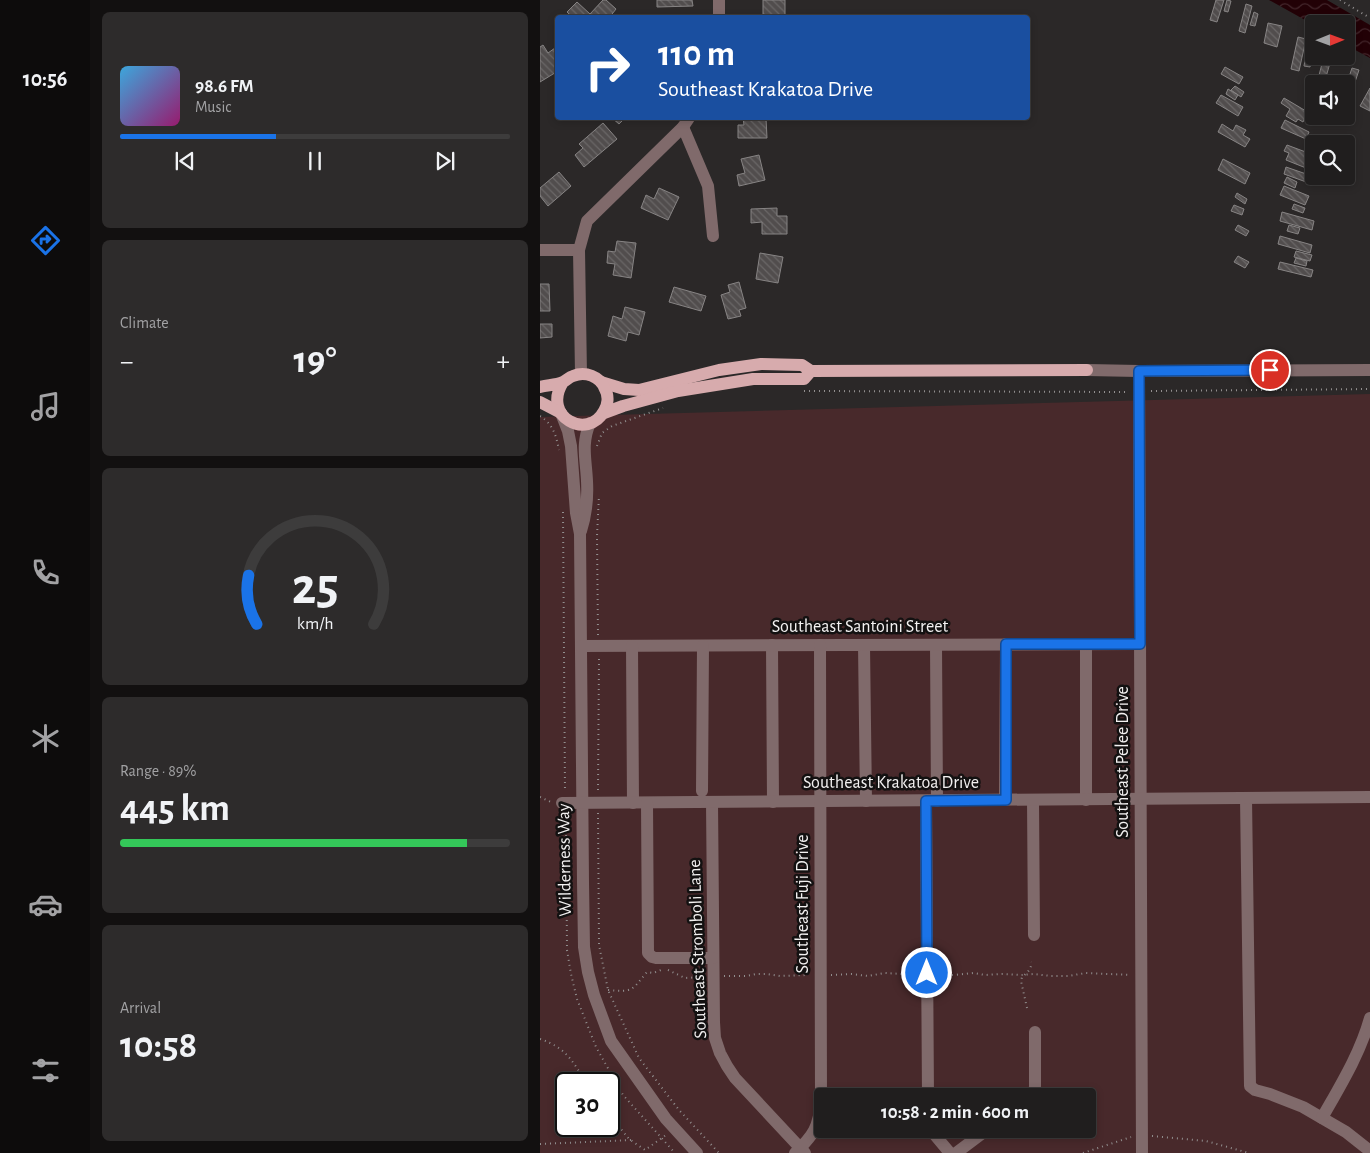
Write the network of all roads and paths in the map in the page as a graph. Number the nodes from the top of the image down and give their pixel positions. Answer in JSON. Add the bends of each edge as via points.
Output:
{"nodes":[{"id":1,"x":719,"y":0,"type":"edge"},
{"id":2,"x":1340,"y":0,"type":"edge"},
{"id":3,"x":720,"y":15,"type":"edge"},
{"id":4,"x":1370,"y":18,"type":"edge"},
{"id":5,"x":686,"y":122,"type":"edge"},
{"id":6,"x":713,"y":236,"type":"dead end"},
{"id":7,"x":540,"y":250,"type":"edge"},
{"id":8,"x":579,"y":250,"type":"junction"},
{"id":9,"x":1087,"y":370,"type":"joint"},
{"id":10,"x":1370,"y":370,"type":"edge"},
{"id":11,"x":811,"y":371,"type":"junction"},
{"id":12,"x":1139,"y":371,"type":"junction"},
{"id":13,"x":581,"y":374,"type":"junction"},
{"id":14,"x":563,"y":382,"type":"junction"},
{"id":15,"x":601,"y":382,"type":"junction"},
{"id":16,"x":540,"y":387,"type":"edge"},
{"id":17,"x":1370,"y":389,"type":"edge"},
{"id":18,"x":801,"y":391,"type":"dead end"},
{"id":19,"x":1138,"y":392,"type":"junction"},
{"id":20,"x":540,"y":402,"type":"edge"},
{"id":21,"x":662,"y":408,"type":"dead end"},
{"id":22,"x":561,"y":413,"type":"junction"},
{"id":23,"x":604,"y":413,"type":"junction"},
{"id":24,"x":590,"y":423,"type":"junction"},
{"id":25,"x":596,"y":448,"type":"dead end"},
{"id":26,"x":599,"y":488,"type":"dead end"},
{"id":27,"x":580,"y":534,"type":"junction"},
{"id":28,"x":936,"y":644,"type":"junction"},
{"id":29,"x":1006,"y":644,"type":"junction"},
{"id":30,"x":1086,"y":644,"type":"junction"},
{"id":31,"x":1140,"y":644,"type":"junction"},
{"id":32,"x":772,"y":645,"type":"junction"},
{"id":33,"x":820,"y":645,"type":"junction"},
{"id":34,"x":864,"y":645,"type":"junction"},
{"id":35,"x":581,"y":646,"type":"junction"},
{"id":36,"x":599,"y":646,"type":"junction"},
{"id":37,"x":632,"y":646,"type":"junction"},
{"id":38,"x":702,"y":646,"type":"junction"},
{"id":39,"x":702,"y":791,"type":"dead end"},
{"id":40,"x":1370,"y":797,"type":"edge"},
{"id":41,"x":1246,"y":798,"type":"junction"},
{"id":42,"x":1140,"y":799,"type":"junction"},
{"id":43,"x":1006,"y":800,"type":"junction"},
{"id":44,"x":1033,"y":800,"type":"junction"},
{"id":45,"x":1086,"y":800,"type":"junction"},
{"id":46,"x":820,"y":801,"type":"junction"},
{"id":47,"x":866,"y":801,"type":"junction"},
{"id":48,"x":931,"y":801,"type":"junction"},
{"id":49,"x":712,"y":802,"type":"junction"},
{"id":50,"x":773,"y":802,"type":"junction"},
{"id":51,"x":562,"y":803,"type":"dead end"},
{"id":52,"x":582,"y":803,"type":"junction"},
{"id":53,"x":598,"y":803,"type":"junction"},
{"id":54,"x":633,"y":803,"type":"junction"},
{"id":55,"x":647,"y":803,"type":"junction"},
{"id":56,"x":1034,"y":935,"type":"dead end"},
{"id":57,"x":713,"y":958,"type":"junction"},
{"id":58,"x":1031,"y":962,"type":"dead end"},
{"id":59,"x":927,"y":973,"type":"junction"},
{"id":60,"x":1026,"y":974,"type":"junction"},
{"id":61,"x":821,"y":975,"type":"junction"},
{"id":62,"x":714,"y":976,"type":"junction"},
{"id":63,"x":1141,"y":976,"type":"junction"},
{"id":64,"x":608,"y":990,"type":"junction"},
{"id":65,"x":1027,"y":1008,"type":"dead end"},
{"id":66,"x":1370,"y":1018,"type":"edge"},
{"id":67,"x":1035,"y":1032,"type":"dead end"},
{"id":68,"x":540,"y":1039,"type":"edge"},
{"id":69,"x":580,"y":1072,"type":"edge"},
{"id":70,"x":928,"y":1088,"type":"edge"},
{"id":71,"x":1035,"y":1088,"type":"edge"},
{"id":72,"x":1322,"y":1118,"type":"junction"},
{"id":73,"x":620,"y":1128,"type":"edge"},
{"id":74,"x":675,"y":1129,"type":"junction"},
{"id":75,"x":1142,"y":1133,"type":"junction"},
{"id":76,"x":937,"y":1138,"type":"edge"},
{"id":77,"x":976,"y":1138,"type":"edge"},
{"id":78,"x":632,"y":1140,"type":"junction"},
{"id":79,"x":540,"y":1144,"type":"edge"},
{"id":80,"x":800,"y":1151,"type":"edge"},
{"id":81,"x":1370,"y":1151,"type":"edge"},
{"id":82,"x":697,"y":1153,"type":"edge"},
{"id":83,"x":719,"y":1153,"type":"edge"},
{"id":84,"x":950,"y":1153,"type":"edge"},
{"id":85,"x":956,"y":1153,"type":"edge"},
{"id":86,"x":1083,"y":1153,"type":"edge"},
{"id":87,"x":1142,"y":1153,"type":"edge"},
{"id":88,"x":1249,"y":1153,"type":"edge"}],
"edges":[{"from":1,"to":3,"type":"street"},
{"from":2,"to":4,"type":"path"},
{"from":5,"to":6,"type":"street","via":[[708,186]]},
{"from":5,"to":8,"type":"street","via":[[587,221]]},
{"from":7,"to":8,"type":"street"},
{"from":8,"to":13,"type":"street"},
{"from":9,"to":11,"type":"main road"},
{"from":9,"to":12,"type":"street"},
{"from":10,"to":12,"type":"street"},
{"from":11,"to":15,"type":"main road","via":[[802,364],[761,364],[719,370],[639,390],[624,390]]},
{"from":11,"to":23,"type":"main road","via":[[804,379],[753,379],[678,390]]},
{"from":12,"to":19,"type":"street","name":"Southeast Pelee Drive"},
{"from":13,"to":14,"type":"main road","via":[[570,376]]},
{"from":13,"to":15,"type":"main road","via":[[594,376]]},
{"from":14,"to":16,"type":"main road"},
{"from":14,"to":22,"type":"main road","via":[[557,397]]},
{"from":15,"to":23,"type":"main road","via":[[608,397]]},
{"from":17,"to":19,"type":"path"},
{"from":18,"to":19,"type":"path"},
{"from":19,"to":31,"type":"street","name":"Southeast Pelee Drive"},
{"from":20,"to":22,"type":"main road"},
{"from":21,"to":25,"type":"path","via":[[612,426],[602,433]]},
{"from":22,"to":24,"type":"main road","via":[[574,423]]},
{"from":22,"to":27,"type":"street","name":"Wilderness Way","via":[[568,431]]},
{"from":23,"to":24,"type":"main road"},
{"from":24,"to":27,"type":"street","name":"Wilderness Way","via":[[584,453],[586,514]]},
{"from":26,"to":36,"type":"path"},
{"from":27,"to":35,"type":"street","name":"Wilderness Way"},
{"from":28,"to":29,"type":"street","name":"Southeast Santoini Street"},
{"from":28,"to":34,"type":"street","name":"Southeast Santoini Street"},
{"from":28,"to":48,"type":"street"},
{"from":29,"to":30,"type":"street","name":"Southeast Santoini Street"},
{"from":29,"to":43,"type":"street"},
{"from":30,"to":31,"type":"street","name":"Southeast Santoini Street"},
{"from":30,"to":45,"type":"street"},
{"from":31,"to":42,"type":"street","name":"Southeast Pelee Drive"},
{"from":32,"to":33,"type":"street","name":"Southeast Santoini Street"},
{"from":32,"to":38,"type":"street","name":"Southeast Santoini Street"},
{"from":32,"to":50,"type":"street"},
{"from":33,"to":34,"type":"street","name":"Southeast Santoini Street"},
{"from":33,"to":46,"type":"street","name":"Southeast Fuji Drive"},
{"from":34,"to":47,"type":"street"},
{"from":35,"to":36,"type":"street","name":"Southeast Santoini Street"},
{"from":35,"to":52,"type":"street","name":"Wilderness Way"},
{"from":36,"to":37,"type":"street","name":"Southeast Santoini Street"},
{"from":36,"to":53,"type":"path"},
{"from":37,"to":38,"type":"street","name":"Southeast Santoini Street"},
{"from":37,"to":54,"type":"street"},
{"from":38,"to":39,"type":"street"},
{"from":40,"to":41,"type":"street","name":"Southeast Krakatoa Drive"},
{"from":41,"to":42,"type":"street","name":"Southeast Krakatoa Drive"},
{"from":41,"to":72,"type":"street","via":[[1250,1086]]},
{"from":42,"to":45,"type":"street","name":"Southeast Krakatoa Drive"},
{"from":42,"to":63,"type":"street","name":"Southeast Pelee Drive"},
{"from":43,"to":44,"type":"street","name":"Southeast Krakatoa Drive"},
{"from":43,"to":48,"type":"street","name":"Southeast Krakatoa Drive"},
{"from":44,"to":45,"type":"street","name":"Southeast Krakatoa Drive"},
{"from":44,"to":56,"type":"street"},
{"from":46,"to":47,"type":"street","name":"Southeast Krakatoa Drive"},
{"from":46,"to":50,"type":"street","name":"Southeast Krakatoa Drive"},
{"from":46,"to":61,"type":"street","name":"Southeast Fuji Drive"},
{"from":47,"to":48,"type":"street","name":"Southeast Krakatoa Drive"},
{"from":48,"to":59,"type":"street"},
{"from":49,"to":50,"type":"street","name":"Southeast Krakatoa Drive"},
{"from":49,"to":55,"type":"street","name":"Southeast Krakatoa Drive"},
{"from":49,"to":57,"type":"street","name":"Southeast Stromboli Lane"},
{"from":51,"to":52,"type":"street","name":"Southeast Krakatoa Drive"},
{"from":52,"to":53,"type":"street","name":"Southeast Krakatoa Drive"},
{"from":52,"to":74,"type":"street","name":"Wilderness Way","via":[[584,947],[594,996],[611,1041]]},
{"from":53,"to":54,"type":"street","name":"Southeast Krakatoa Drive"},
{"from":53,"to":64,"type":"path","via":[[599,946]]},
{"from":54,"to":55,"type":"street","name":"Southeast Krakatoa Drive"},
{"from":55,"to":57,"type":"street","via":[[648,953],[652,958]]},
{"from":57,"to":62,"type":"street","name":"Southeast Stromboli Lane"},
{"from":58,"to":60,"type":"path"},
{"from":59,"to":60,"type":"path"},
{"from":59,"to":61,"type":"path"},
{"from":59,"to":70,"type":"street"},
{"from":60,"to":63,"type":"path"},
{"from":60,"to":65,"type":"path","via":[[1021,981]]},
{"from":61,"to":62,"type":"path"},
{"from":61,"to":80,"type":"street","name":"Southeast Fuji Drive","via":[[820,1114],[817,1127]]},
{"from":62,"to":64,"type":"path","via":[[685,978],[670,970],[662,970],[647,972],[634,988]]},
{"from":62,"to":80,"type":"street","name":"Southeast Stromboli Lane","via":[[714,1022],[720,1053],[735,1078]]},
{"from":63,"to":75,"type":"street","name":"Southeast Pelee Drive"},
{"from":64,"to":83,"type":"path","via":[[639,1058],[679,1110]]},
{"from":66,"to":72,"type":"street","via":[[1356,1058]]},
{"from":67,"to":71,"type":"street"},
{"from":68,"to":69,"type":"path","via":[[553,1044],[569,1057]]},
{"from":72,"to":81,"type":"street"},
{"from":73,"to":78,"type":"path"},
{"from":74,"to":78,"type":"path","via":[[645,1150]]},
{"from":74,"to":82,"type":"street","name":"Wilderness Way"},
{"from":75,"to":86,"type":"path"},
{"from":75,"to":87,"type":"street","name":"Southeast Pelee Drive"},
{"from":75,"to":88,"type":"path","via":[[1206,1142]]},
{"from":76,"to":84,"type":"street"},
{"from":77,"to":85,"type":"street"},
{"from":78,"to":79,"type":"path"}]}
